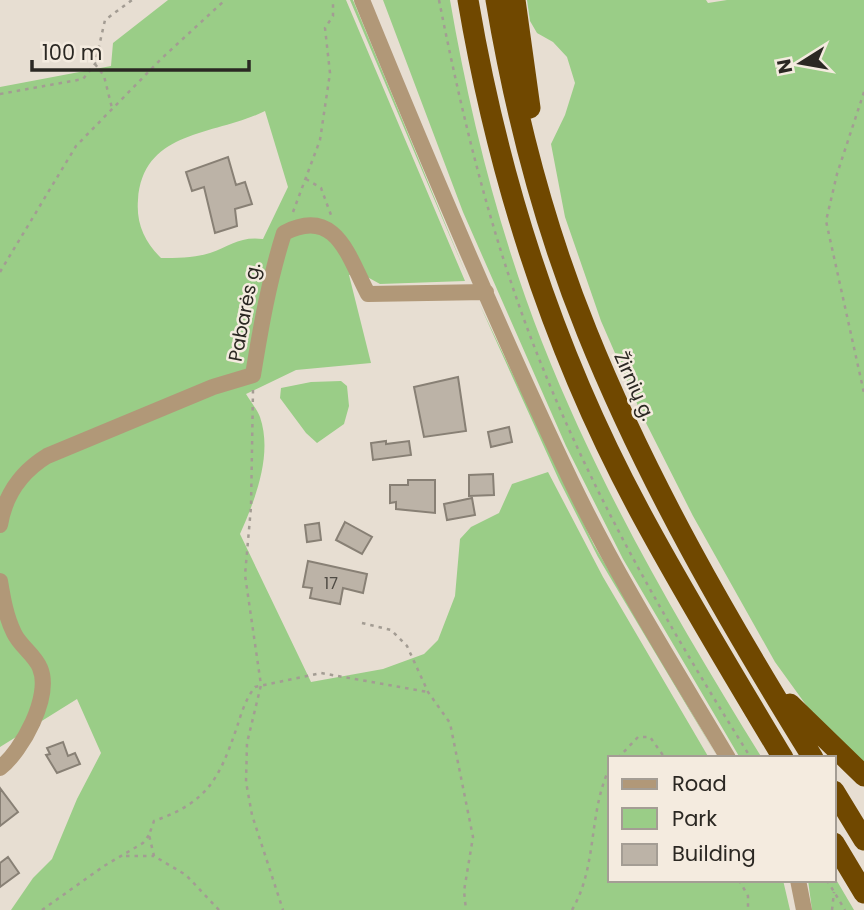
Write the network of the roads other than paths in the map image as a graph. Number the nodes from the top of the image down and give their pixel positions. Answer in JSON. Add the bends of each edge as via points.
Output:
{"nodes":[{"id":1,"x":362,"y":0,"type":"edge"},
{"id":2,"x":468,"y":0,"type":"edge"},
{"id":3,"x":496,"y":0,"type":"edge"},
{"id":4,"x":514,"y":0,"type":"edge"},
{"id":5,"x":540,"y":194,"type":"junction"},
{"id":6,"x":485,"y":292,"type":"junction"},
{"id":7,"x":0,"y":525,"type":"edge"},
{"id":8,"x":0,"y":581,"type":"edge"},
{"id":9,"x":761,"y":674,"type":"junction"},
{"id":10,"x":727,"y":756,"type":"edge"},
{"id":11,"x":782,"y":756,"type":"edge"},
{"id":12,"x":812,"y":756,"type":"edge"},
{"id":13,"x":0,"y":768,"type":"edge"},
{"id":14,"x":864,"y":776,"type":"edge"},
{"id":15,"x":836,"y":794,"type":"edge"},
{"id":16,"x":864,"y":841,"type":"edge"},
{"id":17,"x":836,"y":846,"type":"edge"},
{"id":18,"x":799,"y":882,"type":"edge"},
{"id":19,"x":864,"y":893,"type":"edge"},
{"id":20,"x":804,"y":910,"type":"edge"}],
"edges":[{"from":1,"to":6,"type":"street"},
{"from":2,"to":11,"type":"highway","via":[[515,206],[567,353],[638,508]]},
{"from":3,"to":5,"type":"highway","name":"Žirnių g."},
{"from":4,"to":5,"type":"highway"},
{"from":5,"to":9,"type":"highway","name":"Žirnių g.","via":[[582,318],[618,405],[662,496]]},
{"from":6,"to":7,"type":"street","name":"Pabarės g.","via":[[368,294],[337,235],[322,225],[301,225],[284,233],[265,296],[253,374],[47,456],[13,486]]},
{"from":6,"to":10,"type":"street","via":[[572,482],[641,613]]},
{"from":8,"to":13,"type":"street","via":[[15,634],[40,667],[42,680],[37,714],[19,750]]},
{"from":9,"to":12,"type":"highway","name":"Žirnių g."},
{"from":9,"to":14,"type":"highway"},
{"from":15,"to":16,"type":"highway"},
{"from":17,"to":19,"type":"highway"},
{"from":18,"to":20,"type":"street"}]}
